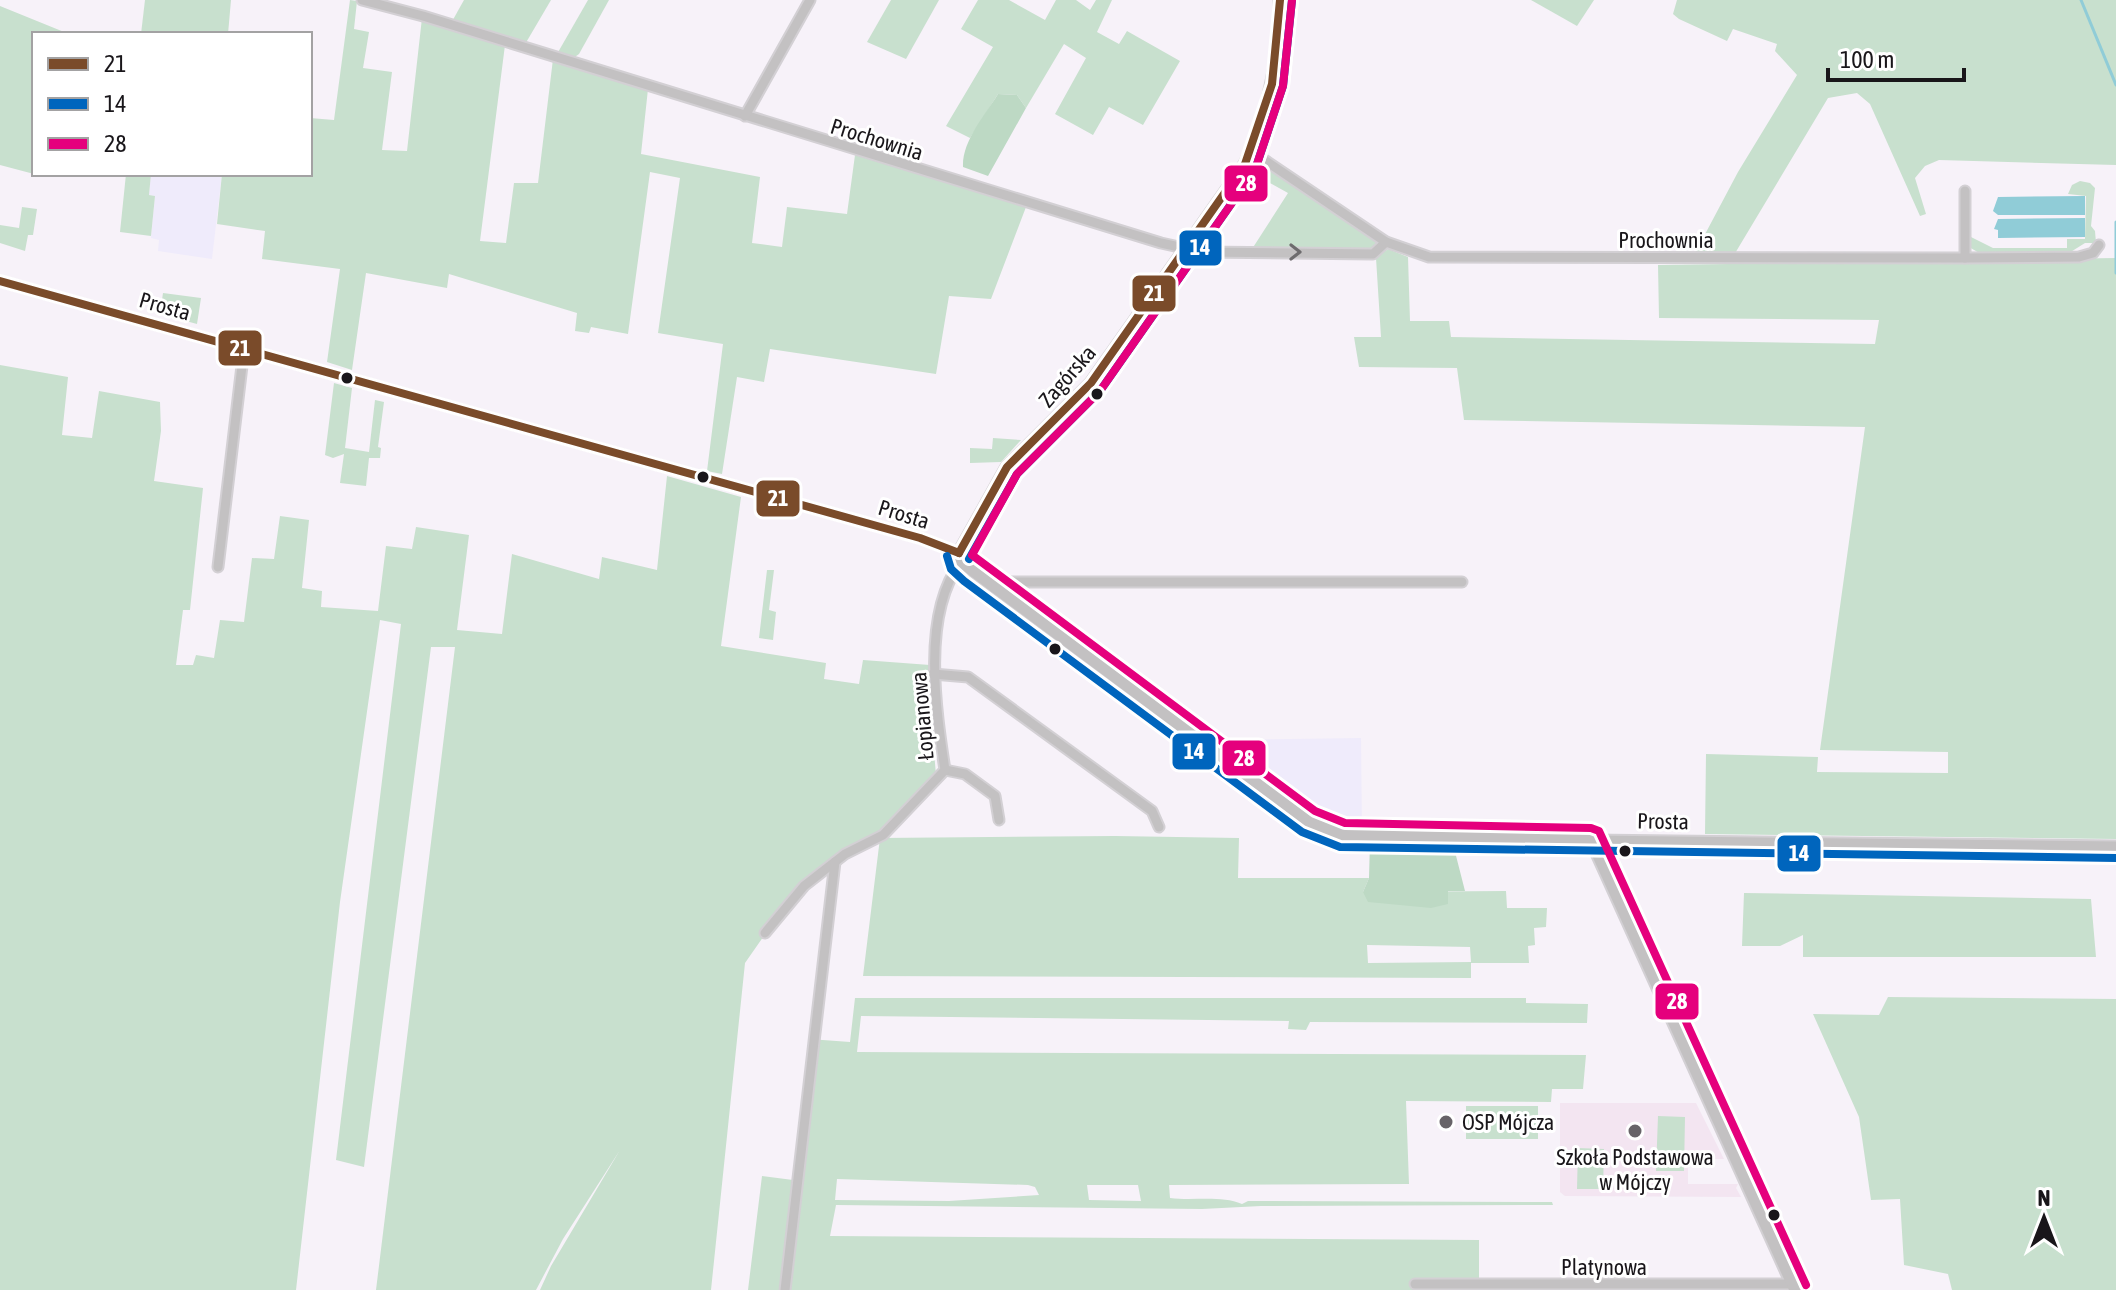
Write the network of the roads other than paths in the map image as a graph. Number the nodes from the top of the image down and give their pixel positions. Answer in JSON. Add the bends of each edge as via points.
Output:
{"nodes":[{"id":1,"x":362,"y":0,"type":"edge"},
{"id":2,"x":810,"y":0,"type":"edge"},
{"id":3,"x":1280,"y":0,"type":"edge"},
{"id":4,"x":745,"y":116,"type":"junction"},
{"id":5,"x":1251,"y":151,"type":"junction"},
{"id":6,"x":1965,"y":191,"type":"dead end"},
{"id":7,"x":1386,"y":242,"type":"junction"},
{"id":8,"x":2099,"y":245,"type":"dead end"},
{"id":9,"x":1186,"y":248,"type":"junction"},
{"id":10,"x":1965,"y":258,"type":"junction"},
{"id":11,"x":0,"y":281,"type":"edge"},
{"id":12,"x":244,"y":349,"type":"junction"},
{"id":13,"x":960,"y":558,"type":"junction"},
{"id":14,"x":218,"y":567,"type":"dead end"},
{"id":15,"x":1462,"y":582,"type":"dead end"},
{"id":16,"x":994,"y":588,"type":"junction"},
{"id":17,"x":933,"y":674,"type":"junction"},
{"id":18,"x":945,"y":770,"type":"junction"},
{"id":19,"x":999,"y":820,"type":"dead end"},
{"id":20,"x":1159,"y":827,"type":"dead end"},
{"id":21,"x":1591,"y":840,"type":"junction"},
{"id":22,"x":2116,"y":846,"type":"edge"},
{"id":23,"x":835,"y":862,"type":"junction"},
{"id":24,"x":765,"y":933,"type":"dead end"},
{"id":25,"x":1415,"y":1284,"type":"dead end"},
{"id":26,"x":1793,"y":1287,"type":"edge"},
{"id":27,"x":785,"y":1290,"type":"edge"}],
"edges":[{"from":1,"to":4,"type":"street","name":"Prochownia"},
{"from":2,"to":4,"type":"street"},
{"from":3,"to":5,"type":"street","name":"Zagórska","via":[[1277,44]]},
{"from":4,"to":9,"type":"street","name":"Prochownia"},
{"from":5,"to":7,"type":"street","name":"Prochownia"},
{"from":5,"to":9,"type":"street","name":"Zagórska"},
{"from":6,"to":10,"type":"street"},
{"from":9,"to":7,"type":"street","name":"Prochownia","one_way":true,"via":[[1373,254]]},
{"from":7,"to":10,"type":"street","name":"Prochownia","via":[[1442,258]]},
{"from":8,"to":10,"type":"street","name":"Prochownia","via":[[2079,257]]},
{"from":9,"to":13,"type":"street","name":"Zagórska","via":[[1091,383],[1007,467]]},
{"from":11,"to":12,"type":"street","name":"Prosta"},
{"from":12,"to":13,"type":"street","name":"Prosta","via":[[920,538]]},
{"from":12,"to":14,"type":"street"},
{"from":13,"to":16,"type":"street","name":"Prosta"},
{"from":13,"to":17,"type":"street","name":"Łopianowa","via":[[947,585]]},
{"from":15,"to":16,"type":"street","via":[[1001,582]]},
{"from":16,"to":21,"type":"street","name":"Prosta","via":[[1328,831],[1381,837]]},
{"from":17,"to":18,"type":"street","name":"Łopianowa"},
{"from":17,"to":20,"type":"street","via":[[968,677],[1152,811]]},
{"from":18,"to":19,"type":"street","via":[[965,774],[995,796]]},
{"from":18,"to":23,"type":"street","name":"Łopianowa","via":[[883,835]]},
{"from":21,"to":22,"type":"street","name":"Prosta"},
{"from":21,"to":26,"type":"street"},
{"from":23,"to":24,"type":"street","name":"Łopianowa","via":[[804,886]]},
{"from":23,"to":27,"type":"street"},
{"from":25,"to":26,"type":"street","name":"Platynowa"}]}
